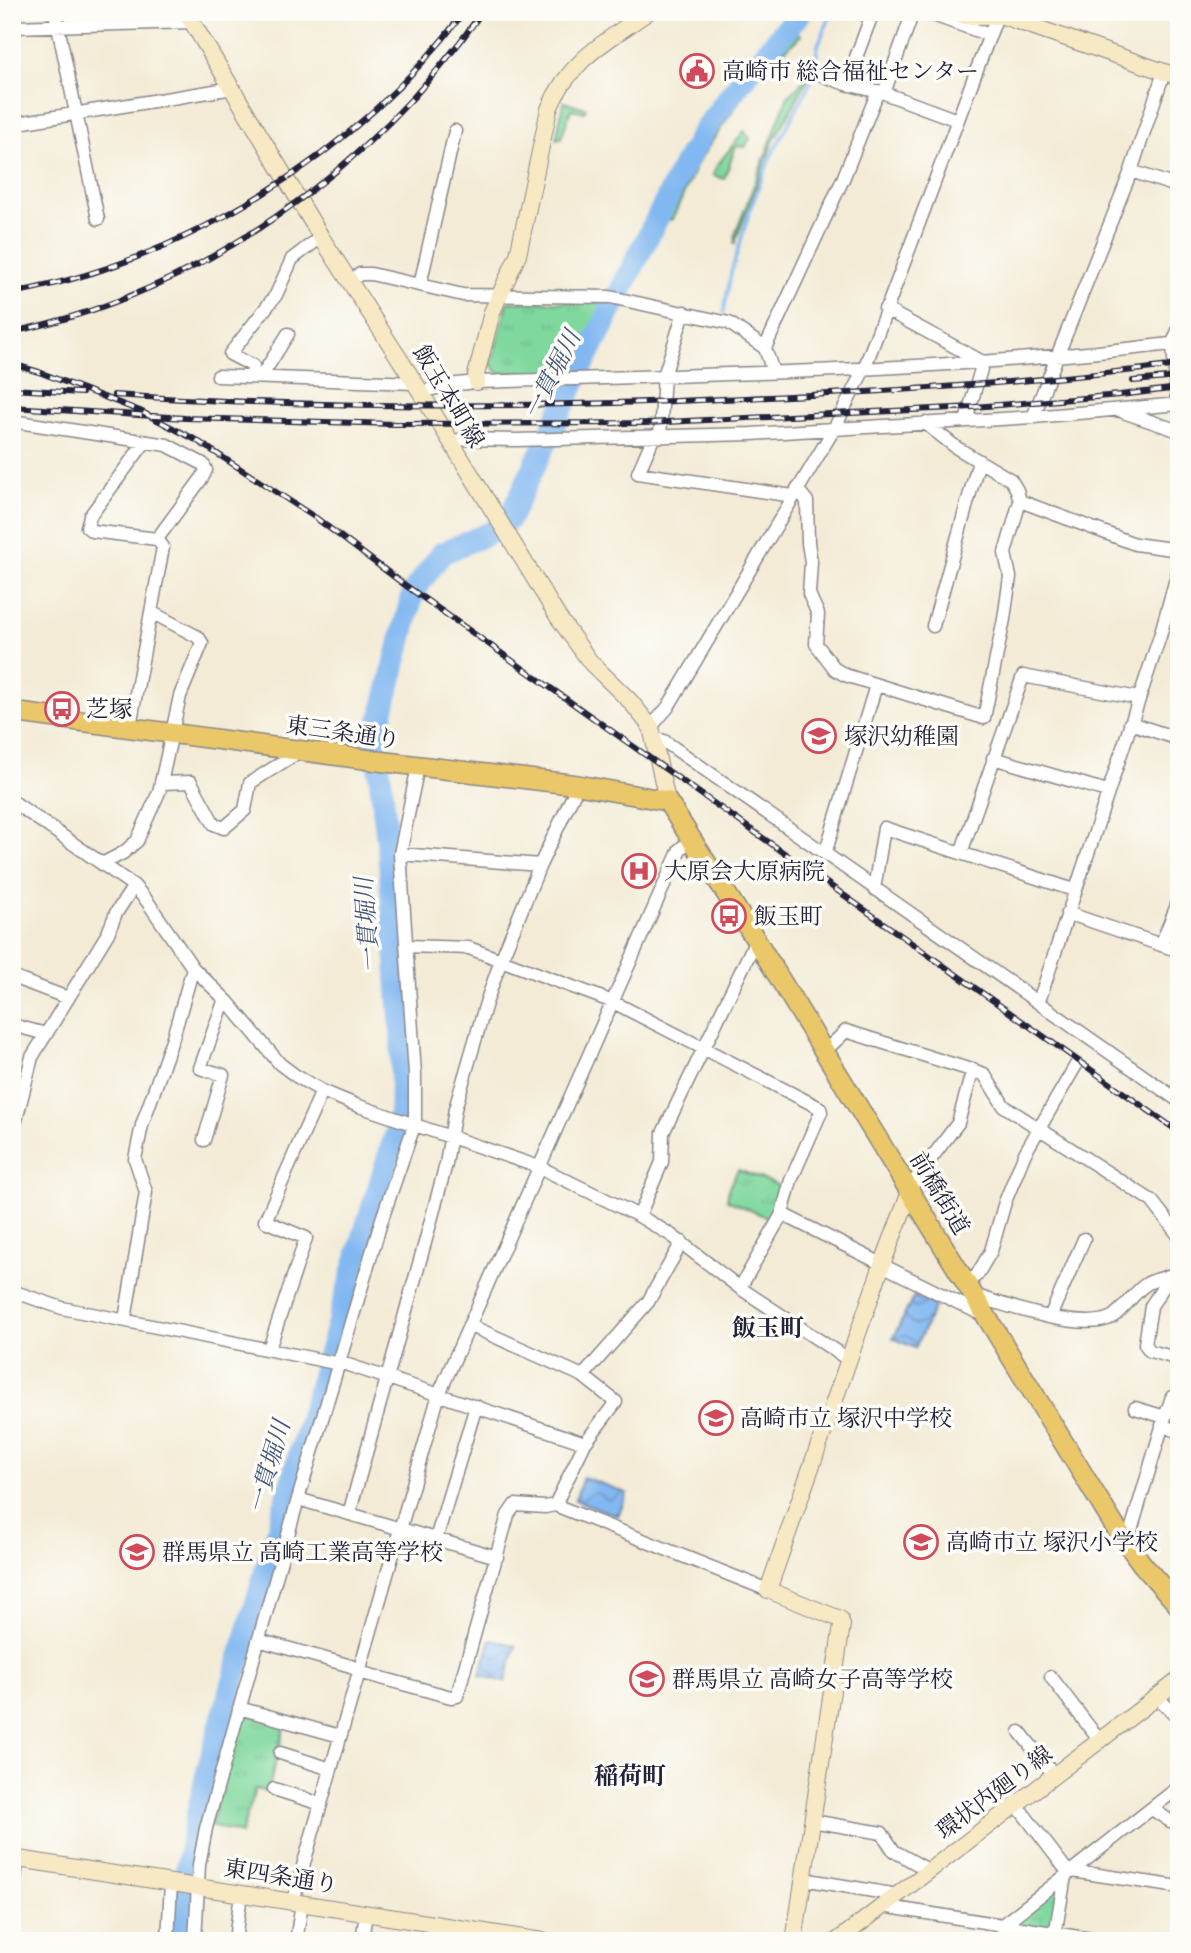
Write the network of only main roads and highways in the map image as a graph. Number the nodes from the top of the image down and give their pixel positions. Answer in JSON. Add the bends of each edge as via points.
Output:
{"nodes":[{"id":1,"x":12,"y":712,"type":"edge"},
{"id":2,"x":667,"y":800,"type":"joint"},
{"id":3,"x":1179,"y":1606,"type":"edge"}],
"edges":[{"from":1,"to":2,"type":"main road","name":"東三条通り"},
{"from":2,"to":3,"type":"main road","name":"前橋街道","via":[[1127,1544]]}]}
